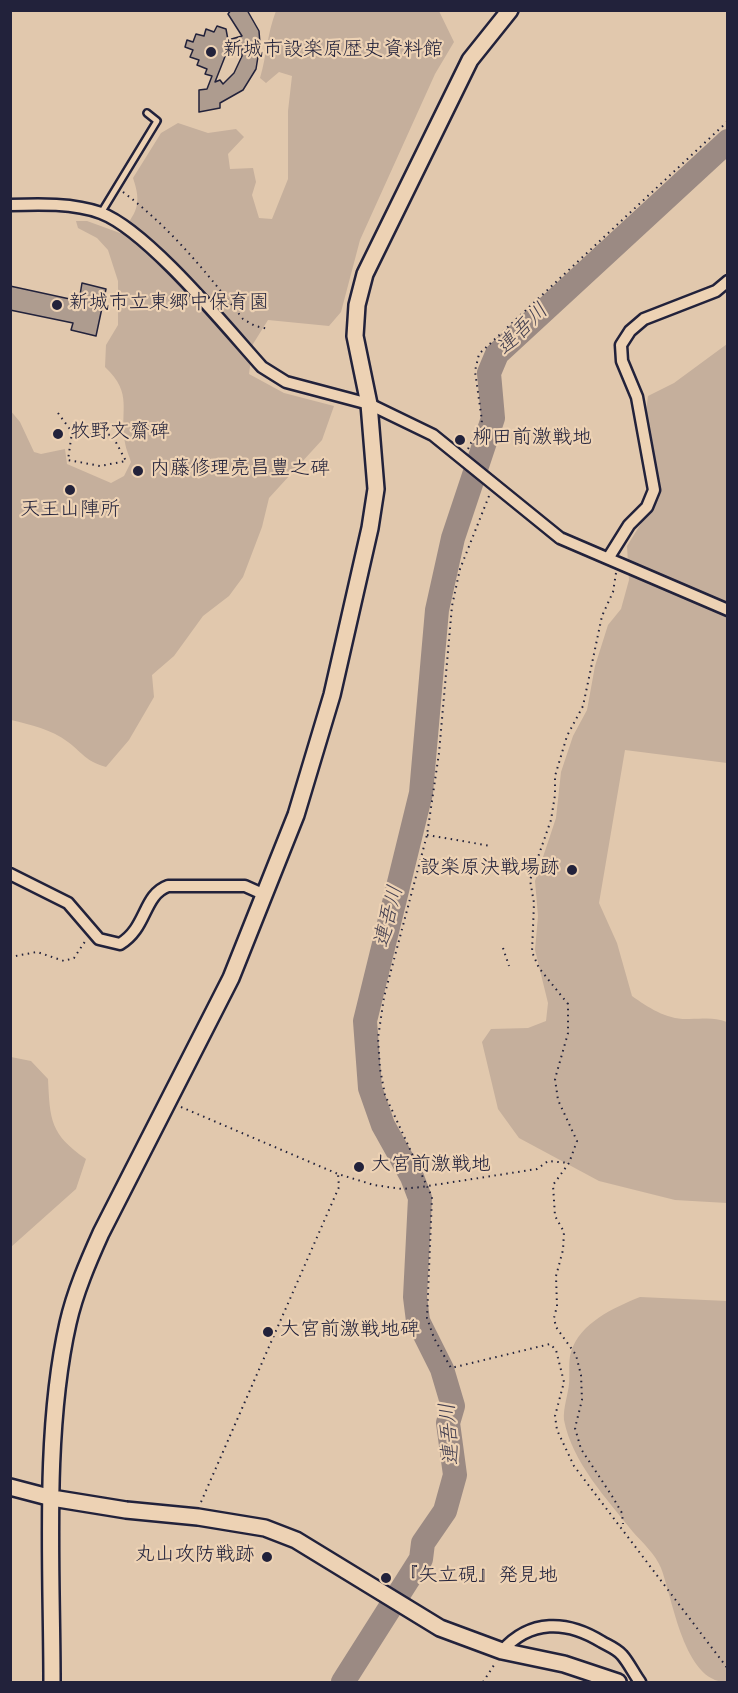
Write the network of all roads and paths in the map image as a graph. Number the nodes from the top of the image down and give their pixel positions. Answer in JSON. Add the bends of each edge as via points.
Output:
{"nodes":[{"id":1,"x":510,"y":10,"type":"edge"},
{"id":2,"x":147,"y":113,"type":"dead end"},
{"id":3,"x":728,"y":121,"type":"edge"},
{"id":4,"x":117,"y":187,"type":"junction"},
{"id":5,"x":10,"y":205,"type":"edge"},
{"id":6,"x":101,"y":213,"type":"junction"},
{"id":7,"x":728,"y":281,"type":"edge"},
{"id":8,"x":269,"y":329,"type":"dead end"},
{"id":9,"x":369,"y":404,"type":"junction"},
{"id":10,"x":58,"y":413,"type":"dead end"},
{"id":11,"x":72,"y":432,"type":"junction"},
{"id":12,"x":462,"y":459,"type":"junction"},
{"id":13,"x":493,"y":484,"type":"junction"},
{"id":14,"x":609,"y":557,"type":"junction"},
{"id":15,"x":620,"y":562,"type":"junction"},
{"id":16,"x":728,"y":610,"type":"edge"},
{"id":17,"x":427,"y":835,"type":"junction"},
{"id":18,"x":491,"y":846,"type":"dead end"},
{"id":19,"x":10,"y":874,"type":"edge"},
{"id":20,"x":265,"y":895,"type":"junction"},
{"id":21,"x":91,"y":933,"type":"junction"},
{"id":22,"x":503,"y":948,"type":"dead end"},
{"id":23,"x":10,"y":957,"type":"edge"},
{"id":24,"x":509,"y":966,"type":"dead end"},
{"id":25,"x":168,"y":1102,"type":"junction"},
{"id":26,"x":569,"y":1163,"type":"junction"},
{"id":27,"x":338,"y":1174,"type":"junction"},
{"id":28,"x":428,"y":1186,"type":"junction"},
{"id":29,"x":10,"y":1487,"type":"edge"},
{"id":30,"x":52,"y":1497,"type":"junction"},
{"id":31,"x":198,"y":1517,"type":"junction"},
{"id":32,"x":623,"y":1527,"type":"junction"},
{"id":33,"x":502,"y":1651,"type":"junction"},
{"id":34,"x":728,"y":1669,"type":"edge"},
{"id":35,"x":52,"y":1683,"type":"edge"},
{"id":36,"x":483,"y":1683,"type":"edge"},
{"id":37,"x":618,"y":1683,"type":"edge"},
{"id":38,"x":640,"y":1683,"type":"edge"}],
"edges":[{"from":1,"to":9,"type":"street","via":[[470,60],[365,274],[355,336]]},
{"from":2,"to":4,"type":"lane","via":[[156,121]]},
{"from":3,"to":12,"type":"path","via":[[479,354],[475,371],[482,420]]},
{"from":4,"to":6,"type":"lane"},
{"from":4,"to":8,"type":"path","via":[[179,241],[243,319]]},
{"from":5,"to":6,"type":"street","via":[[70,207]]},
{"from":6,"to":9,"type":"street","via":[[126,227],[158,256],[262,367],[277,378]]},
{"from":7,"to":14,"type":"street","via":[[716,291],[644,319],[621,345],[622,362],[637,397],[654,489],[647,507],[629,525]]},
{"from":9,"to":12,"type":"street","via":[[432,435]]},
{"from":9,"to":20,"type":"street","via":[[376,489],[370,528],[323,728],[296,815]]},
{"from":10,"to":11,"type":"path"},
{"from":11,"to":11,"type":"path","via":[[112,435],[126,461],[100,465],[68,460]]},
{"from":12,"to":13,"type":"street"},
{"from":13,"to":14,"type":"street","via":[[551,533]]},
{"from":13,"to":17,"type":"path","via":[[460,569],[452,606],[440,753]]},
{"from":14,"to":15,"type":"street"},
{"from":15,"to":16,"type":"street"},
{"from":15,"to":26,"type":"path","via":[[602,616],[583,706],[567,736],[555,776],[551,820],[530,880],[534,903],[532,952],[539,968],[568,1004],[568,1033],[555,1079],[558,1100],[577,1141]]},
{"from":17,"to":18,"type":"path"},
{"from":17,"to":28,"type":"path","via":[[384,997],[378,1038],[385,1095]]},
{"from":19,"to":21,"type":"street","via":[[68,903]]},
{"from":20,"to":21,"type":"street","via":[[245,886],[168,886],[153,896],[135,933],[120,944]]},
{"from":20,"to":25,"type":"street","via":[[231,978]]},
{"from":21,"to":23,"type":"path","via":[[74,958],[64,961],[37,952]]},
{"from":22,"to":24,"type":"path"},
{"from":25,"to":27,"type":"path"},
{"from":25,"to":30,"type":"street","via":[[83,1274],[68,1323],[56,1401]]},
{"from":26,"to":28,"type":"path","via":[[548,1161],[537,1169]]},
{"from":26,"to":32,"type":"path","via":[[553,1185],[555,1216],[564,1232],[554,1318],[576,1355],[581,1376],[582,1400],[575,1428],[581,1449],[622,1513]]},
{"from":27,"to":28,"type":"path","via":[[402,1189]]},
{"from":27,"to":31,"type":"path","via":[[339,1187],[199,1506]]},
{"from":28,"to":32,"type":"path","via":[[432,1222],[427,1318],[434,1338],[452,1368],[550,1344],[556,1350],[564,1382],[555,1416],[557,1430],[574,1466]]},
{"from":29,"to":30,"type":"street"},
{"from":30,"to":31,"type":"street"},
{"from":30,"to":35,"type":"street"},
{"from":31,"to":33,"type":"street","via":[[265,1528],[296,1540],[440,1628]]},
{"from":32,"to":34,"type":"path"},
{"from":33,"to":36,"type":"path"},
{"from":33,"to":37,"type":"street","via":[[564,1664]]},
{"from":33,"to":38,"type":"street","via":[[517,1636],[544,1624],[568,1627],[594,1636],[621,1653]]}]}
